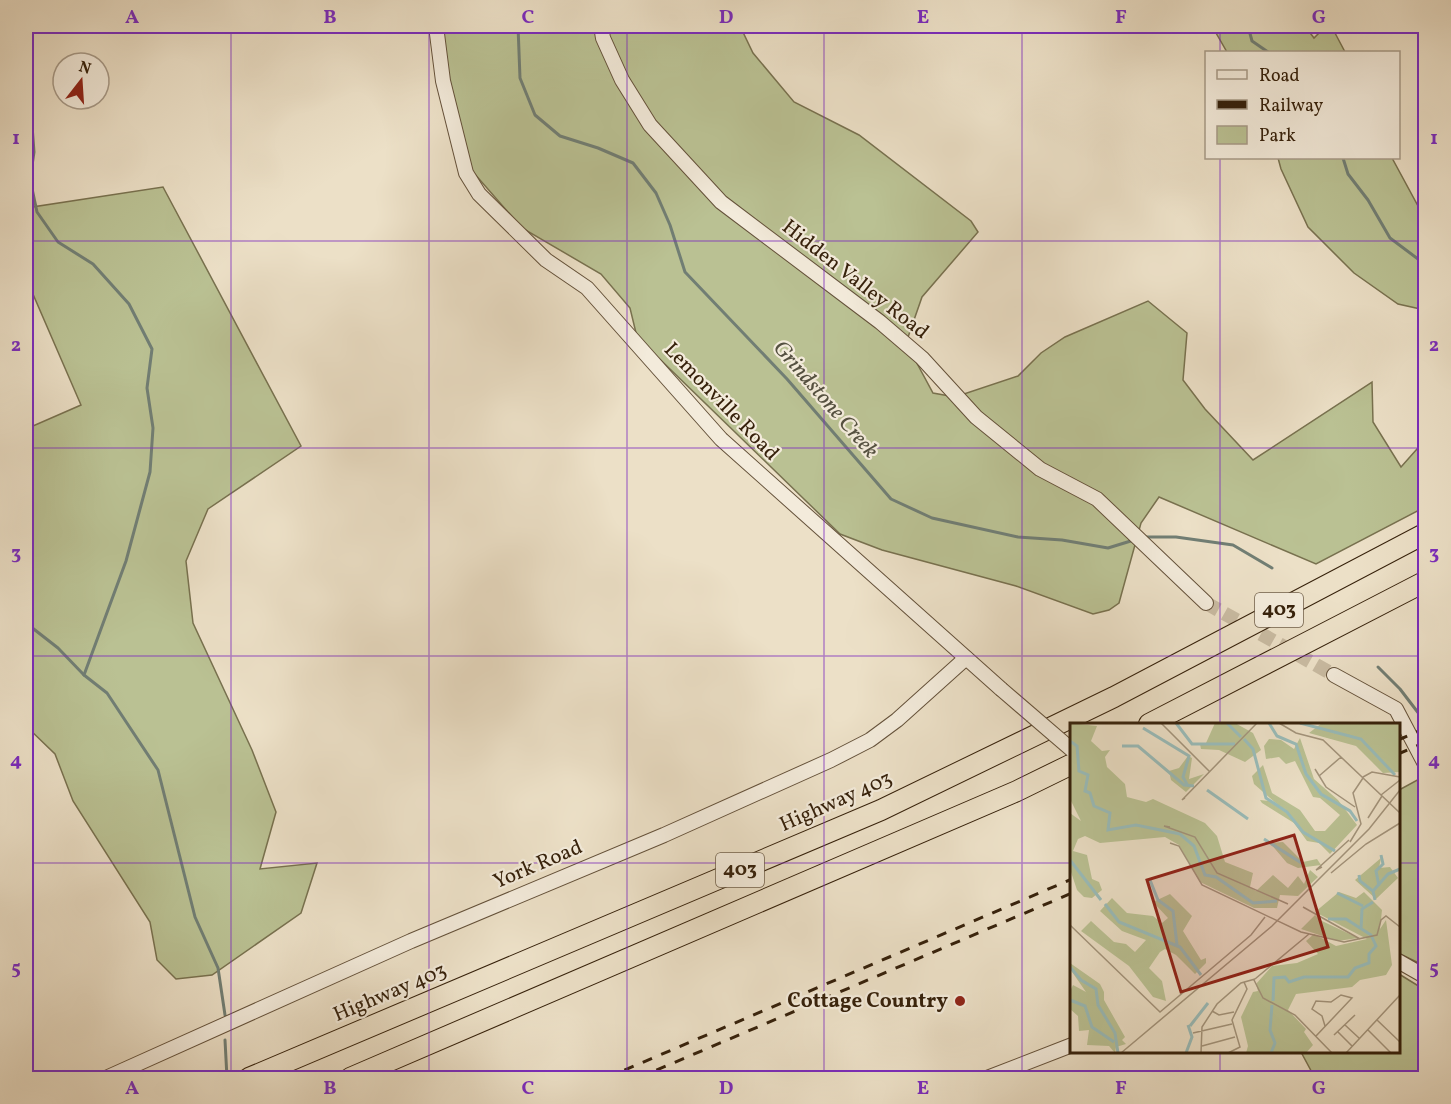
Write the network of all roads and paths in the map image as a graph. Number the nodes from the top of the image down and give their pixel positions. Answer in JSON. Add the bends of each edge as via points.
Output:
{"nodes":[{"id":1,"x":436,"y":26,"type":"edge"},
{"id":2,"x":601,"y":26,"type":"edge"},
{"id":3,"x":1425,"y":533,"type":"edge"},
{"id":4,"x":1425,"y":581,"type":"edge"},
{"id":5,"x":1206,"y":603,"type":"tunnel mouth"},
{"id":6,"x":966,"y":658,"type":"junction"},
{"id":7,"x":1334,"y":675,"type":"tunnel mouth"},
{"id":8,"x":1151,"y":723,"type":"edge"},
{"id":9,"x":1070,"y":749,"type":"edge"},
{"id":10,"x":1070,"y":764,"type":"edge"},
{"id":11,"x":1425,"y":766,"type":"edge"},
{"id":12,"x":1400,"y":962,"type":"edge"},
{"id":13,"x":1425,"y":977,"type":"edge"},
{"id":14,"x":1070,"y":1045,"type":"edge"},
{"id":15,"x":106,"y":1078,"type":"edge"},
{"id":16,"x":249,"y":1078,"type":"edge"},
{"id":17,"x":350,"y":1078,"type":"edge"},
{"id":18,"x":987,"y":1078,"type":"edge"}],
"edges":[{"from":1,"to":6,"type":"street","name":"Lemonville Road","via":[[443,81],[466,173],[480,194],[546,260],[587,288],[721,439]]},
{"from":2,"to":5,"type":"street","name":"Hidden Valley Road","via":[[622,80],[650,125],[721,202],[880,322],[922,358],[976,417],[1003,440],[1040,469],[1097,500]]},
{"from":3,"to":16,"type":"highway","name":"Highway 403","number":"403","via":[[1114,697],[902,800]]},
{"from":4,"to":8,"type":"highway","number":"403"},
{"from":6,"to":9,"type":"street","name":"Lemonville Road","bridge":true},
{"from":6,"to":15,"type":"street","name":"York Road","via":[[897,720],[870,740],[831,760]]},
{"from":7,"to":11,"type":"street","via":[[1396,709]]},
{"from":10,"to":17,"type":"highway","number":"403","via":[[1006,796]]},
{"from":12,"to":13,"type":"street"},
{"from":14,"to":18,"type":"street"}]}
